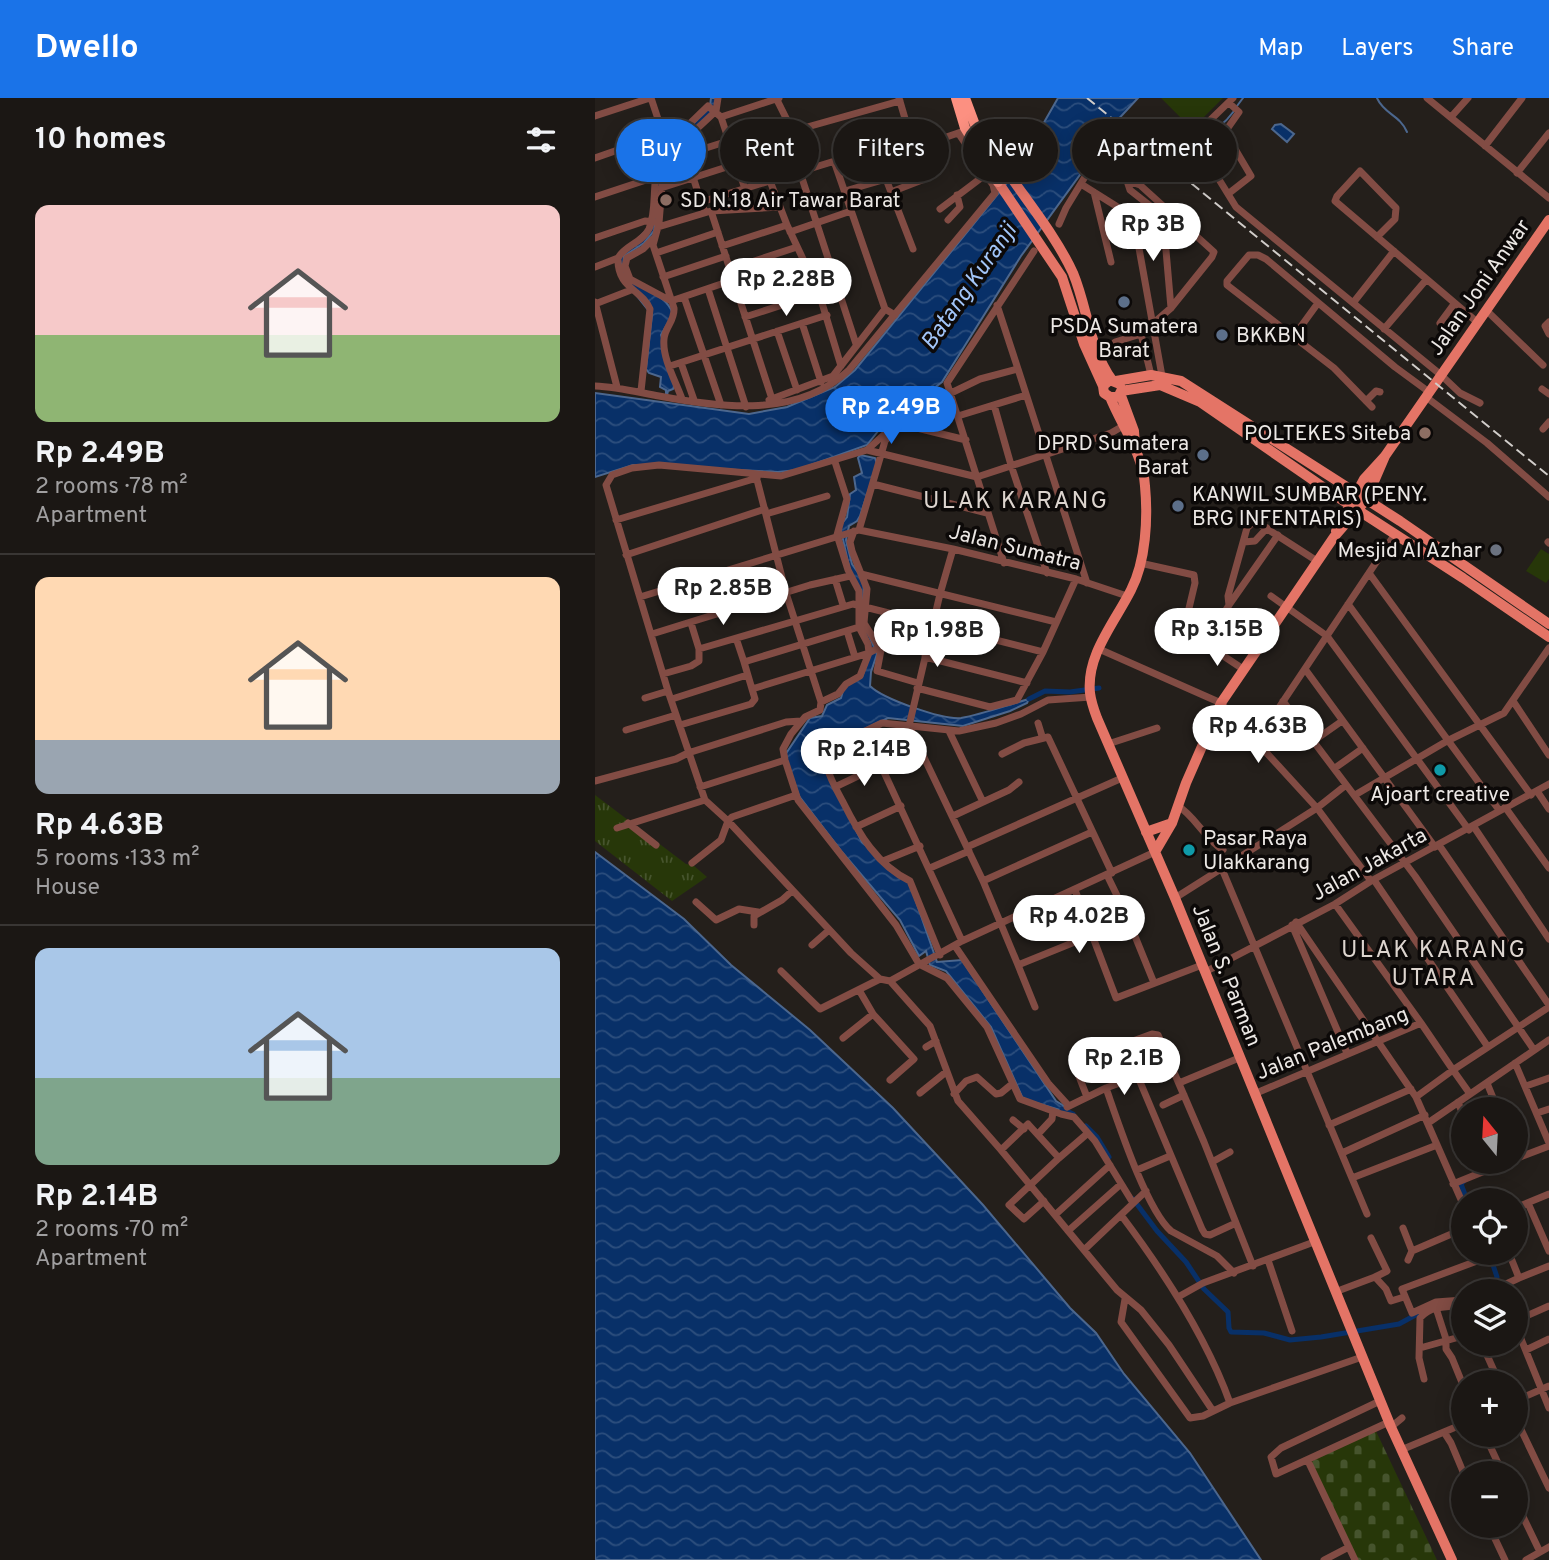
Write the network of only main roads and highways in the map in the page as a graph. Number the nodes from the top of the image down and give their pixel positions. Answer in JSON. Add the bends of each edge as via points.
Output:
{"nodes":[{"id":1,"x":956,"y":98,"type":"edge"},
{"id":2,"x":965,"y":98,"type":"edge"},
{"id":3,"x":973,"y":119,"type":"edge"},
{"id":4,"x":963,"y":132,"type":"edge"},
{"id":5,"x":998,"y":182,"type":"edge"},
{"id":6,"x":1014,"y":182,"type":"edge"},
{"id":7,"x":1549,"y":220,"type":"edge"},
{"id":8,"x":1114,"y":388,"type":"junction"},
{"id":9,"x":1135,"y":446,"type":"junction"},
{"id":10,"x":1385,"y":456,"type":"junction"},
{"id":11,"x":1356,"y":494,"type":"junction"},
{"id":12,"x":1366,"y":500,"type":"junction"},
{"id":13,"x":1354,"y":507,"type":"junction"},
{"id":14,"x":1549,"y":624,"type":"edge"},
{"id":15,"x":1549,"y":637,"type":"edge"},
{"id":16,"x":1172,"y":823,"type":"junction"},
{"id":17,"x":1146,"y":832,"type":"junction"},
{"id":18,"x":1155,"y":852,"type":"junction"},
{"id":19,"x":1452,"y":1560,"type":"edge"}],
"edges":[{"from":1,"to":4,"type":"highway"},
{"from":2,"to":3,"type":"highway"},
{"from":5,"to":8,"type":"main road","via":[[1062,278],[1088,354]]},
{"from":6,"to":8,"type":"main road","via":[[1073,274],[1096,351]]},
{"from":7,"to":10,"type":"main road","name":"Jalan Joni Anwar"},
{"from":8,"to":9,"type":"main road","via":[[1134,431]]},
{"from":8,"to":9,"type":"main road","name":"Jalan S. Parman","via":[[1122,426]]},
{"from":8,"to":11,"type":"main road","via":[[1156,375],[1181,381]]},
{"from":8,"to":13,"type":"main road","via":[[1160,385],[1200,402]]},
{"from":9,"to":17,"type":"main road","name":"Jalan S. Parman","via":[[1146,488],[1140,563],[1093,662],[1090,683],[1100,727]]},
{"from":10,"to":11,"type":"main road"},
{"from":10,"to":12,"type":"main road"},
{"from":11,"to":12,"type":"main road"},
{"from":11,"to":13,"type":"main road"},
{"from":12,"to":13,"type":"main road"},
{"from":12,"to":14,"type":"main road"},
{"from":13,"to":15,"type":"main road"},
{"from":13,"to":16,"type":"main road","via":[[1221,703]]},
{"from":16,"to":17,"type":"main road"},
{"from":16,"to":18,"type":"main road"},
{"from":17,"to":18,"type":"main road","name":"Jalan S. Parman"},
{"from":18,"to":19,"type":"main road","name":"Jalan S. Parman","via":[[1361,1357]]}]}
